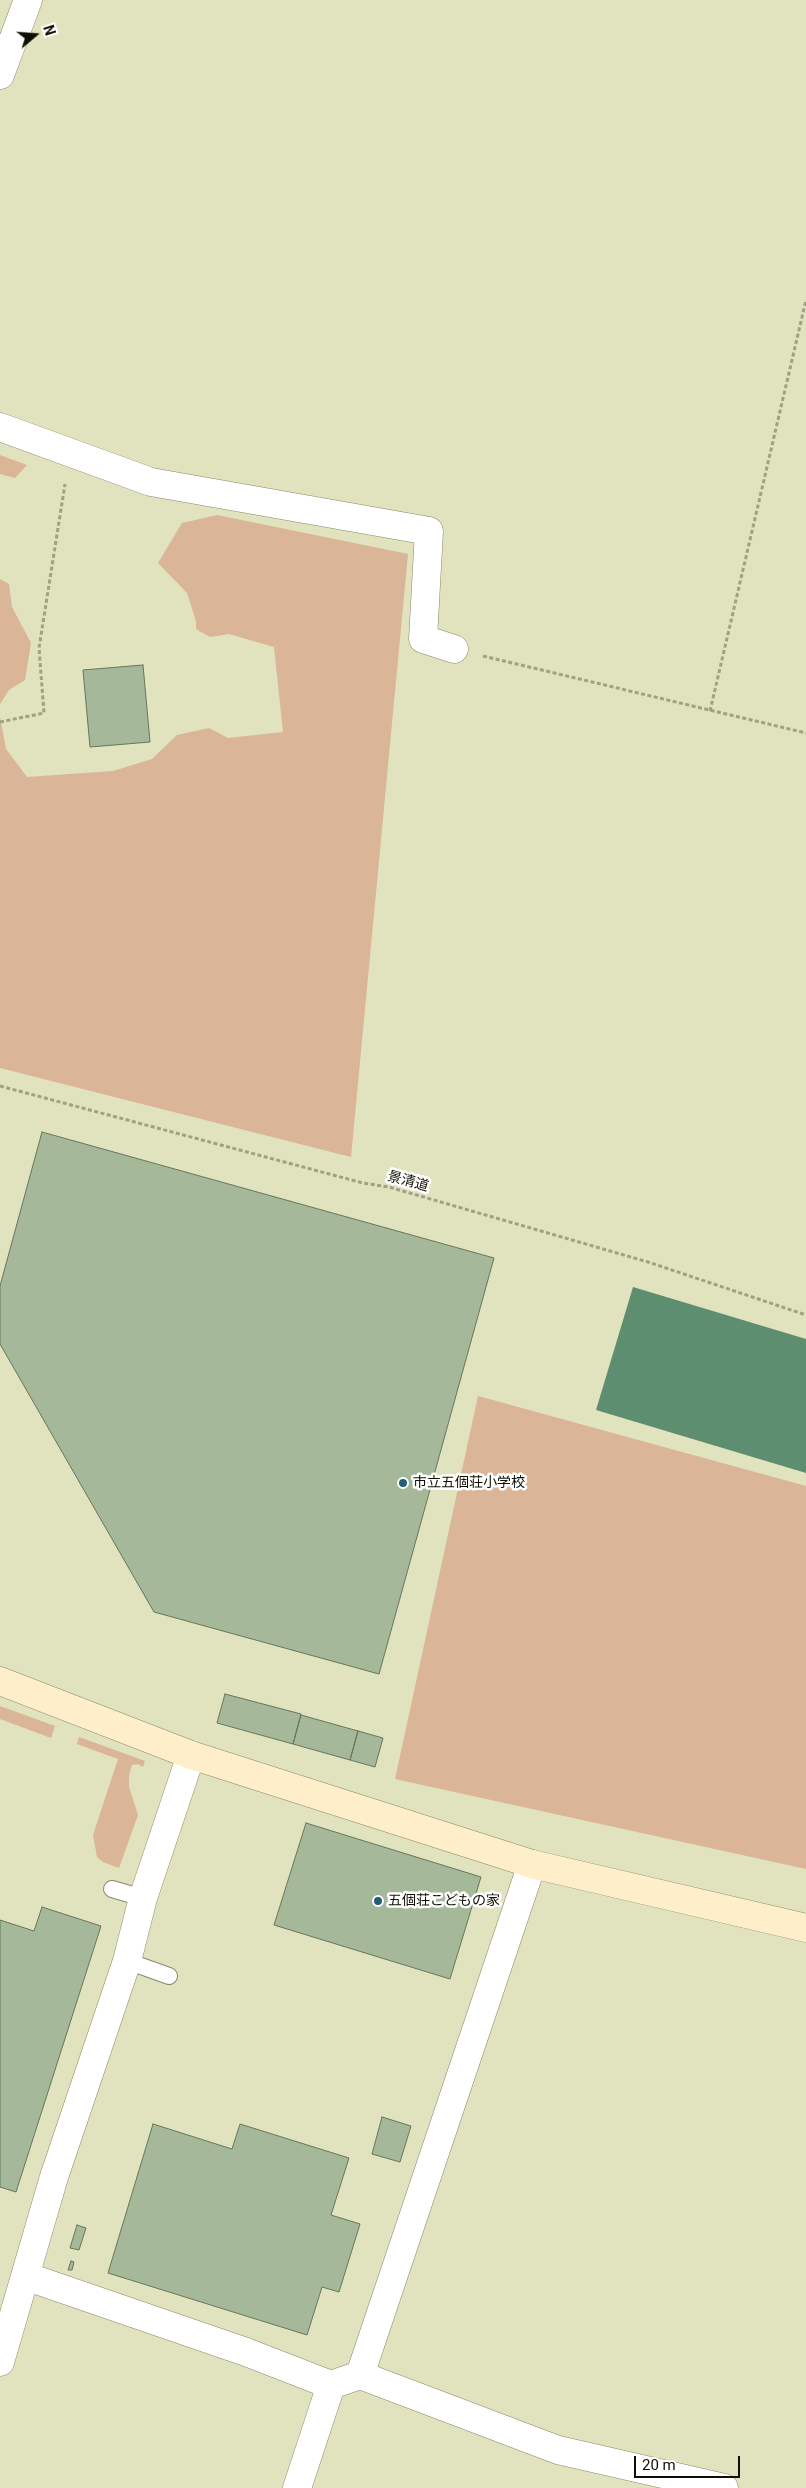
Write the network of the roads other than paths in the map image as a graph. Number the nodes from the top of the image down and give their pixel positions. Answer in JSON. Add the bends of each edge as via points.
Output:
{"nodes":[{"id":1,"x":28,"y":0,"type":"edge"},
{"id":2,"x":0,"y":75,"type":"edge"},
{"id":3,"x":0,"y":428,"type":"edge"},
{"id":4,"x":454,"y":650,"type":"road end"},
{"id":5,"x":0,"y":1681,"type":"edge"},
{"id":6,"x":191,"y":1756,"type":"junction"},
{"id":7,"x":532,"y":1864,"type":"junction"},
{"id":8,"x":112,"y":1889,"type":"dead end"},
{"id":9,"x":143,"y":1898,"type":"junction"},
{"id":10,"x":806,"y":1928,"type":"edge"},
{"id":11,"x":126,"y":1961,"type":"junction"},
{"id":12,"x":169,"y":1976,"type":"dead end"},
{"id":13,"x":25,"y":2276,"type":"junction"},
{"id":14,"x":0,"y":2362,"type":"edge"},
{"id":15,"x":360,"y":2375,"type":"junction"},
{"id":16,"x":331,"y":2385,"type":"junction"},
{"id":17,"x":297,"y":2488,"type":"edge"},
{"id":18,"x":724,"y":2488,"type":"edge"}],
"edges":[{"from":1,"to":2,"type":"street"},
{"from":3,"to":4,"type":"street","via":[[151,482],[429,531],[423,640]]},
{"from":5,"to":6,"type":"street"},
{"from":6,"to":7,"type":"street"},
{"from":6,"to":9,"type":"street"},
{"from":7,"to":10,"type":"street"},
{"from":7,"to":15,"type":"street"},
{"from":8,"to":9,"type":"lane"},
{"from":9,"to":11,"type":"street"},
{"from":11,"to":12,"type":"lane"},
{"from":11,"to":13,"type":"street","via":[[54,2177]]},
{"from":13,"to":14,"type":"street"},
{"from":13,"to":16,"type":"street","via":[[246,2352]]},
{"from":15,"to":16,"type":"street"},
{"from":15,"to":18,"type":"street","via":[[558,2450]]},
{"from":16,"to":17,"type":"street"}]}
